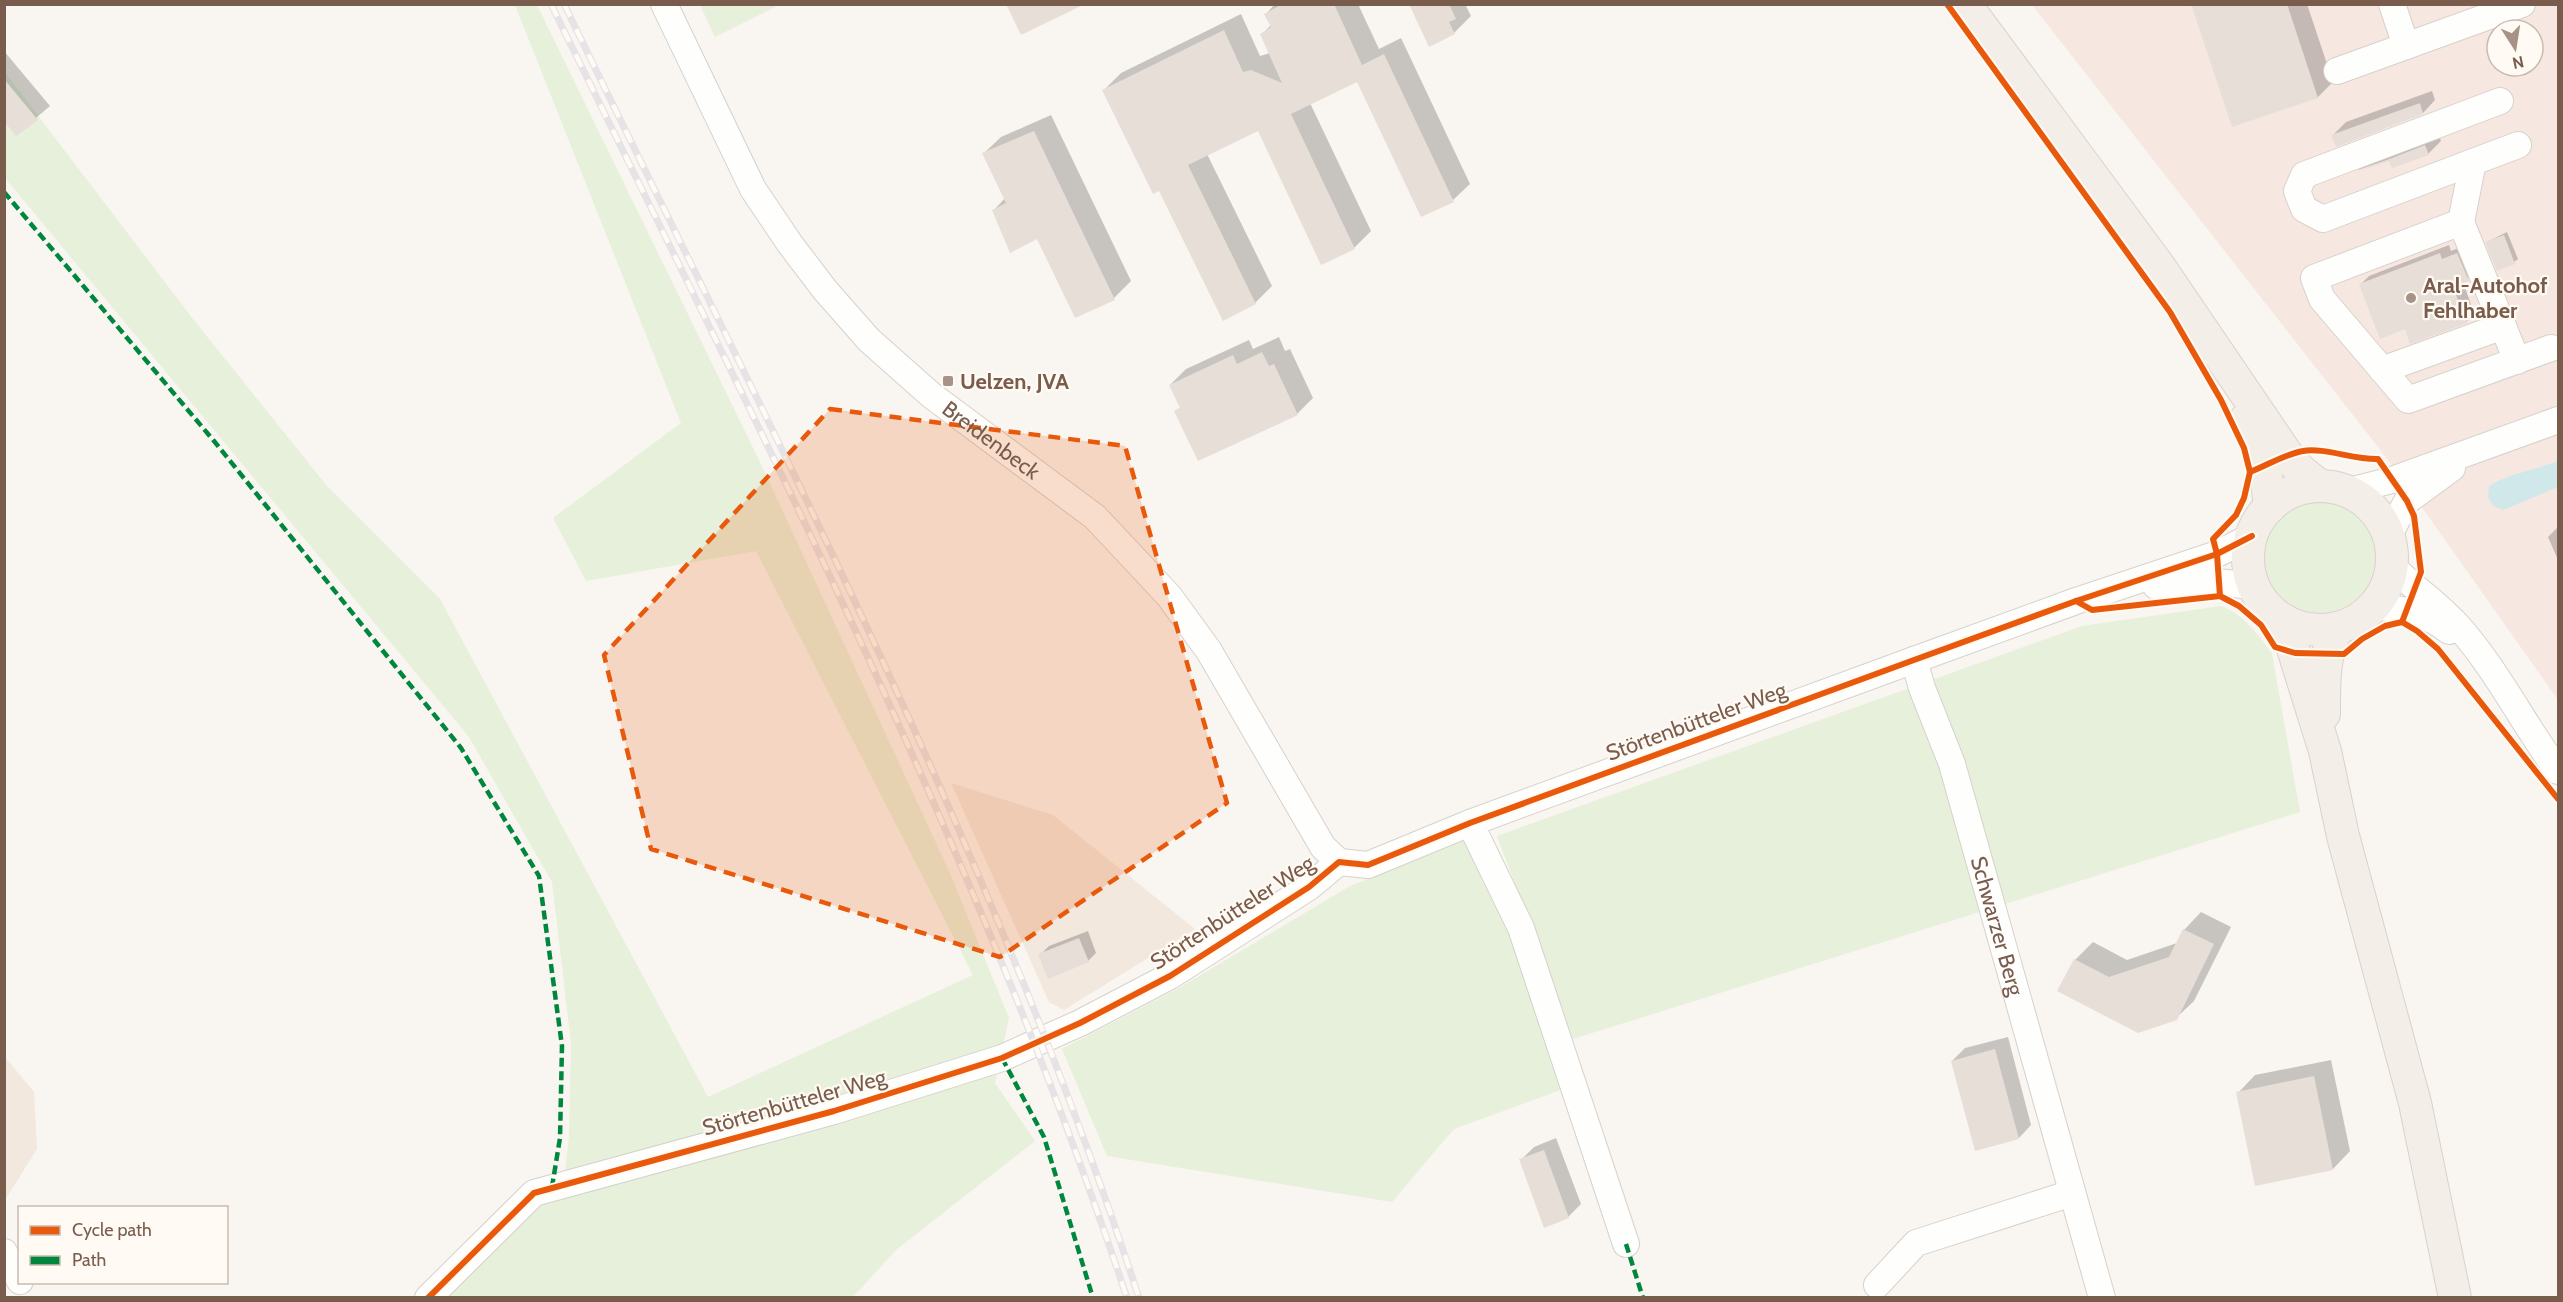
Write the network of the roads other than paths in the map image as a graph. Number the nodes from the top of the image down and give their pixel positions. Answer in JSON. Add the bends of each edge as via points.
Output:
{"nodes":[{"id":1,"x":664,"y":4,"type":"edge"},
{"id":2,"x":1965,"y":4,"type":"edge"},
{"id":3,"x":2392,"y":4,"type":"edge"},
{"id":4,"x":2522,"y":4,"type":"edge"},
{"id":5,"x":2406,"y":46,"type":"junction"},
{"id":6,"x":2337,"y":70,"type":"dead end"},
{"id":7,"x":2500,"y":100,"type":"dead end"},
{"id":8,"x":2518,"y":145,"type":"dead end"},
{"id":9,"x":2473,"y":162,"type":"junction"},
{"id":10,"x":2461,"y":222,"type":"junction"},
{"id":11,"x":2503,"y":326,"type":"junction"},
{"id":12,"x":2216,"y":352,"type":"junction"},
{"id":13,"x":2556,"y":354,"type":"edge"},
{"id":14,"x":2517,"y":361,"type":"junction"},
{"id":15,"x":2382,"y":370,"type":"junction"},
{"id":16,"x":2559,"y":420,"type":"edge"},
{"id":17,"x":2486,"y":448,"type":"junction"},
{"id":18,"x":2335,"y":489,"type":"junction"},
{"id":19,"x":2270,"y":507,"type":"junction"},
{"id":20,"x":2252,"y":536,"type":"junction"},
{"id":21,"x":2389,"y":536,"type":"junction"},
{"id":22,"x":2392,"y":566,"type":"junction"},
{"id":23,"x":2255,"y":588,"type":"junction"},
{"id":24,"x":2076,"y":601,"type":"junction"},
{"id":25,"x":2373,"y":607,"type":"junction"},
{"id":26,"x":2284,"y":620,"type":"junction"},
{"id":27,"x":2337,"y":628,"type":"junction"},
{"id":28,"x":1914,"y":660,"type":"junction"},
{"id":29,"x":2496,"y":676,"type":"junction"},
{"id":30,"x":2325,"y":751,"type":"junction"},
{"id":31,"x":2559,"y":771,"type":"edge"},
{"id":32,"x":1470,"y":823,"type":"junction"},
{"id":33,"x":1339,"y":862,"type":"junction"},
{"id":34,"x":2072,"y":1193,"type":"junction"},
{"id":35,"x":1626,"y":1244,"type":"dead end"},
{"id":36,"x":4,"y":1252,"type":"edge"},
{"id":37,"x":18,"y":1278,"type":"edge"},
{"id":38,"x":21,"y":1284,"type":"edge"},
{"id":39,"x":1877,"y":1285,"type":"dead end"},
{"id":40,"x":28,"y":1298,"type":"edge"},
{"id":41,"x":428,"y":1298,"type":"edge"},
{"id":42,"x":2102,"y":1298,"type":"edge"},
{"id":43,"x":2456,"y":1298,"type":"edge"}],
"edges":[{"from":1,"to":33,"type":"street","name":"Breidenbeck","via":[[753,189],[825,290],[869,340],[932,395],[1095,517],[1169,596],[1209,651],[1323,847]]},
{"from":2,"to":12,"type":"main road","via":[[2159,266]]},
{"from":3,"to":5,"type":"street"},
{"from":4,"to":5,"type":"street"},
{"from":5,"to":6,"type":"street"},
{"from":7,"to":9,"type":"street","via":[[2304,175],[2297,191],[2304,209],[2323,219]]},
{"from":8,"to":9,"type":"street"},
{"from":9,"to":10,"type":"street"},
{"from":10,"to":11,"type":"street"},
{"from":10,"to":15,"type":"street","via":[[2314,278],[2322,299]]},
{"from":11,"to":14,"type":"street"},
{"from":11,"to":15,"type":"street"},
{"from":12,"to":18,"type":"main road","via":[[2300,470]]},
{"from":12,"to":19,"type":"main road","via":[[2265,466]]},
{"from":13,"to":14,"type":"street"},
{"from":14,"to":15,"type":"street","via":[[2473,380],[2408,400]]},
{"from":16,"to":17,"type":"street"},
{"from":17,"to":18,"type":"street","via":[[2392,480]]},
{"from":17,"to":21,"type":"street","via":[[2443,473],[2408,501]]},
{"from":18,"to":19,"type":"main road","via":[[2293,491]]},
{"from":18,"to":21,"type":"main road","via":[[2374,509]]},
{"from":19,"to":20,"type":"main road"},
{"from":20,"to":23,"type":"main road","via":[[2248,553]]},
{"from":20,"to":24,"type":"street","name":"Störtenbütteler Weg","via":[[2217,554]]},
{"from":21,"to":22,"type":"main road"},
{"from":22,"to":25,"type":"main road","via":[[2389,581]]},
{"from":22,"to":29,"type":"street","via":[[2448,615]]},
{"from":23,"to":24,"type":"street","name":"Störtenbütteler Weg","via":[[2220,580],[2186,582]]},
{"from":23,"to":26,"type":"main road","via":[[2262,601]]},
{"from":24,"to":28,"type":"street","name":"Störtenbütteler Weg"},
{"from":25,"to":27,"type":"main road"},
{"from":25,"to":29,"type":"street","via":[[2405,609],[2439,624],[2459,638]]},
{"from":26,"to":27,"type":"main road","via":[[2310,629]]},
{"from":26,"to":30,"type":"main road"},
{"from":27,"to":30,"type":"main road","via":[[2326,655]]},
{"from":28,"to":32,"type":"street","name":"Störtenbütteler Weg"},
{"from":28,"to":34,"type":"street","name":"Schwarzer Berg","via":[[1952,764]]},
{"from":29,"to":31,"type":"street"},
{"from":30,"to":43,"type":"main road","via":[[2343,836],[2415,1103]]},
{"from":32,"to":33,"type":"street","name":"Störtenbütteler Weg","via":[[1368,866]]},
{"from":32,"to":35,"type":"street","via":[[1521,928]]},
{"from":33,"to":41,"type":"street","name":"Störtenbütteler Weg","via":[[1309,887],[1170,976],[1002,1058],[834,1111],[534,1193]]},
{"from":34,"to":39,"type":"street","via":[[1916,1243]]},
{"from":34,"to":42,"type":"street","name":"Schwarzer Berg"},
{"from":36,"to":37,"type":"street"},
{"from":38,"to":40,"type":"street"}]}
